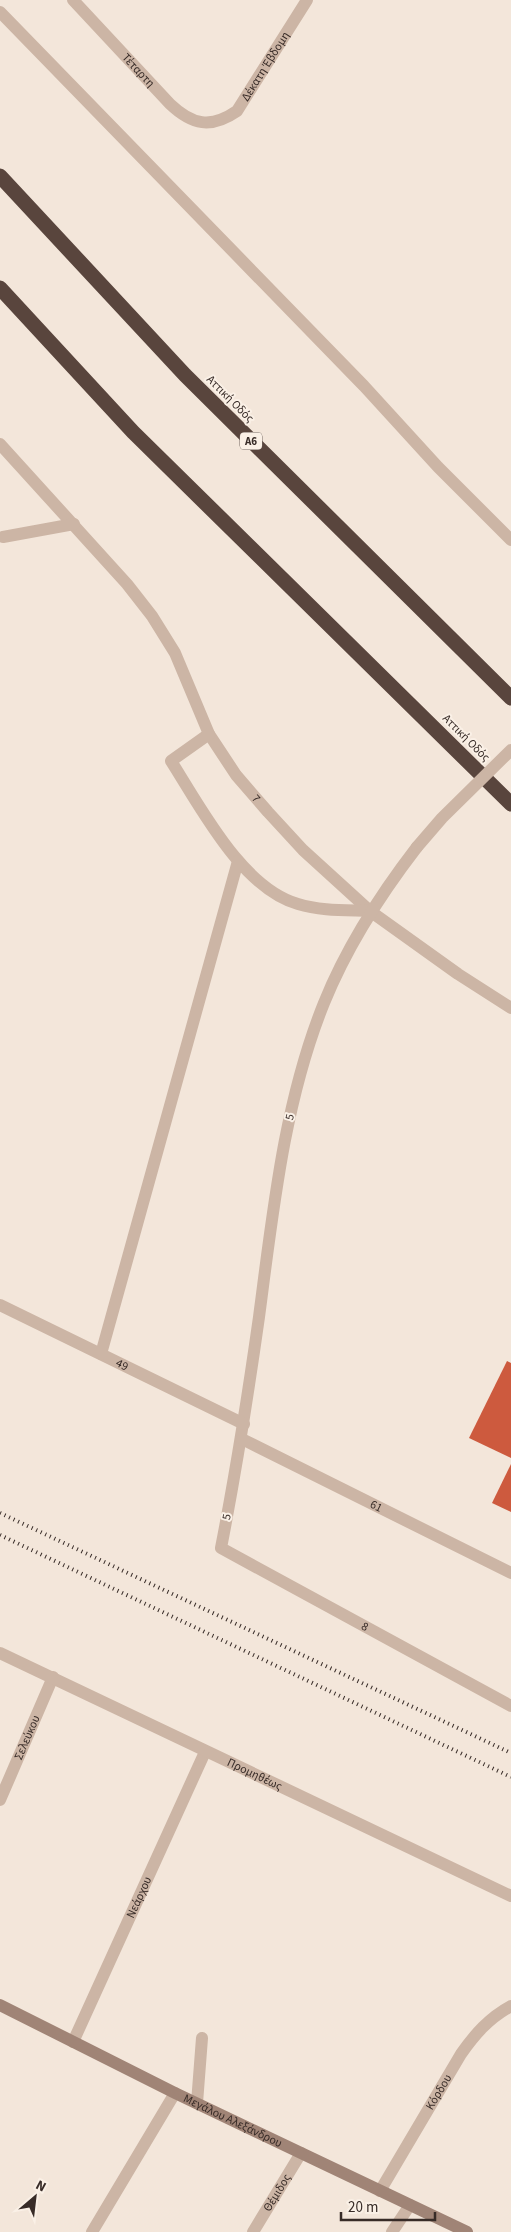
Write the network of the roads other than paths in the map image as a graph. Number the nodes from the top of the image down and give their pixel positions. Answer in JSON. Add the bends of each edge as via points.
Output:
{"nodes":[{"id":1,"x":73,"y":0,"type":"edge"},
{"id":2,"x":307,"y":0,"type":"edge"},
{"id":3,"x":0,"y":12,"type":"edge"},
{"id":4,"x":214,"y":122,"type":"joint"},
{"id":5,"x":0,"y":176,"type":"edge"},
{"id":6,"x":0,"y":288,"type":"edge"},
{"id":7,"x":0,"y":444,"type":"edge"},
{"id":8,"x":74,"y":524,"type":"junction"},
{"id":9,"x":1,"y":538,"type":"edge"},
{"id":10,"x":511,"y":540,"type":"edge"},
{"id":11,"x":511,"y":698,"type":"edge"},
{"id":12,"x":209,"y":734,"type":"junction"},
{"id":13,"x":511,"y":750,"type":"edge"},
{"id":14,"x":511,"y":804,"type":"edge"},
{"id":15,"x":238,"y":861,"type":"junction"},
{"id":16,"x":370,"y":911,"type":"junction"},
{"id":17,"x":511,"y":1008,"type":"edge"},
{"id":18,"x":0,"y":1305,"type":"edge"},
{"id":19,"x":101,"y":1354,"type":"junction"},
{"id":20,"x":244,"y":1424,"type":"junction"},
{"id":21,"x":242,"y":1438,"type":"junction"},
{"id":22,"x":221,"y":1548,"type":"joint"},
{"id":23,"x":511,"y":1573,"type":"edge"},
{"id":24,"x":0,"y":1653,"type":"edge"},
{"id":25,"x":53,"y":1677,"type":"junction"},
{"id":26,"x":511,"y":1706,"type":"edge"},
{"id":27,"x":205,"y":1752,"type":"junction"},
{"id":28,"x":0,"y":1800,"type":"edge"},
{"id":29,"x":511,"y":1896,"type":"edge"},
{"id":30,"x":0,"y":2005,"type":"edge"},
{"id":31,"x":511,"y":2006,"type":"edge"},
{"id":32,"x":202,"y":2038,"type":"dead end"},
{"id":33,"x":73,"y":2042,"type":"junction"},
{"id":34,"x":175,"y":2093,"type":"junction"},
{"id":35,"x":197,"y":2103,"type":"junction"},
{"id":36,"x":301,"y":2153,"type":"junction"},
{"id":37,"x":380,"y":2191,"type":"junction"},
{"id":38,"x":410,"y":2205,"type":"junction"},
{"id":39,"x":92,"y":2232,"type":"edge"},
{"id":40,"x":253,"y":2232,"type":"edge"},
{"id":41,"x":392,"y":2232,"type":"edge"},
{"id":42,"x":467,"y":2232,"type":"edge"}],
"edges":[{"from":1,"to":4,"type":"street","name":"Τέταρτη","via":[[184,117],[200,123]]},
{"from":2,"to":4,"type":"street","name":"Δέκατη Έβδομη","via":[[237,111]]},
{"from":3,"to":10,"type":"street"},
{"from":5,"to":11,"type":"highway","name":"Αττική Οδός","number":"Α6","via":[[185,376]]},
{"from":6,"to":14,"type":"highway","name":"Αττική Οδός","via":[[133,432]]},
{"from":7,"to":8,"type":"street","name":"7"},
{"from":8,"to":9,"type":"street"},
{"from":8,"to":12,"type":"street","name":"7","via":[[152,616],[175,653]]},
{"from":12,"to":15,"type":"street","via":[[171,761]]},
{"from":12,"to":16,"type":"street","name":"7","via":[[236,775],[268,812],[303,850]]},
{"from":13,"to":16,"type":"street","name":"5","bridge":true,"via":[[442,818]]},
{"from":15,"to":16,"type":"street","via":[[254,880],[273,894],[298,904]]},
{"from":15,"to":19,"type":"street"},
{"from":16,"to":17,"type":"street","name":"7"},
{"from":16,"to":20,"type":"street","name":"5","via":[[324,1003],[294,1099],[273,1204]]},
{"from":18,"to":19,"type":"street","name":"49"},
{"from":19,"to":20,"type":"street","name":"49"},
{"from":20,"to":21,"type":"street","name":"5"},
{"from":21,"to":22,"type":"street","name":"5"},
{"from":21,"to":23,"type":"street","name":"61"},
{"from":22,"to":26,"type":"street","name":"8"},
{"from":24,"to":25,"type":"street","name":"Προμηθέως"},
{"from":25,"to":27,"type":"street","name":"Προμηθέως"},
{"from":25,"to":28,"type":"street","name":"Σελεύκου"},
{"from":27,"to":29,"type":"street","name":"Προμηθέως"},
{"from":27,"to":33,"type":"street","name":"Νεάρχου"},
{"from":30,"to":33,"type":"main road","name":"Μεγάλου Αλεξάνδρου"},
{"from":31,"to":37,"type":"street","name":"Κόρδου","via":[[490,2020],[469,2042]]},
{"from":32,"to":35,"type":"street"},
{"from":33,"to":34,"type":"main road","name":"Μεγάλου Αλεξάνδρου"},
{"from":34,"to":35,"type":"main road","name":"Μεγάλου Αλεξάνδρου"},
{"from":34,"to":39,"type":"street"},
{"from":35,"to":36,"type":"main road","name":"Μεγάλου Αλεξάνδρου"},
{"from":36,"to":37,"type":"main road","name":"Μεγάλου Αλεξάνδρου"},
{"from":36,"to":40,"type":"street","name":"Θέμιδος"},
{"from":37,"to":38,"type":"main road","name":"Μεγάλου Αλεξάνδρου"},
{"from":38,"to":41,"type":"street"},
{"from":38,"to":42,"type":"main road","name":"Μεγάλου Αλεξάνδρου"}]}
